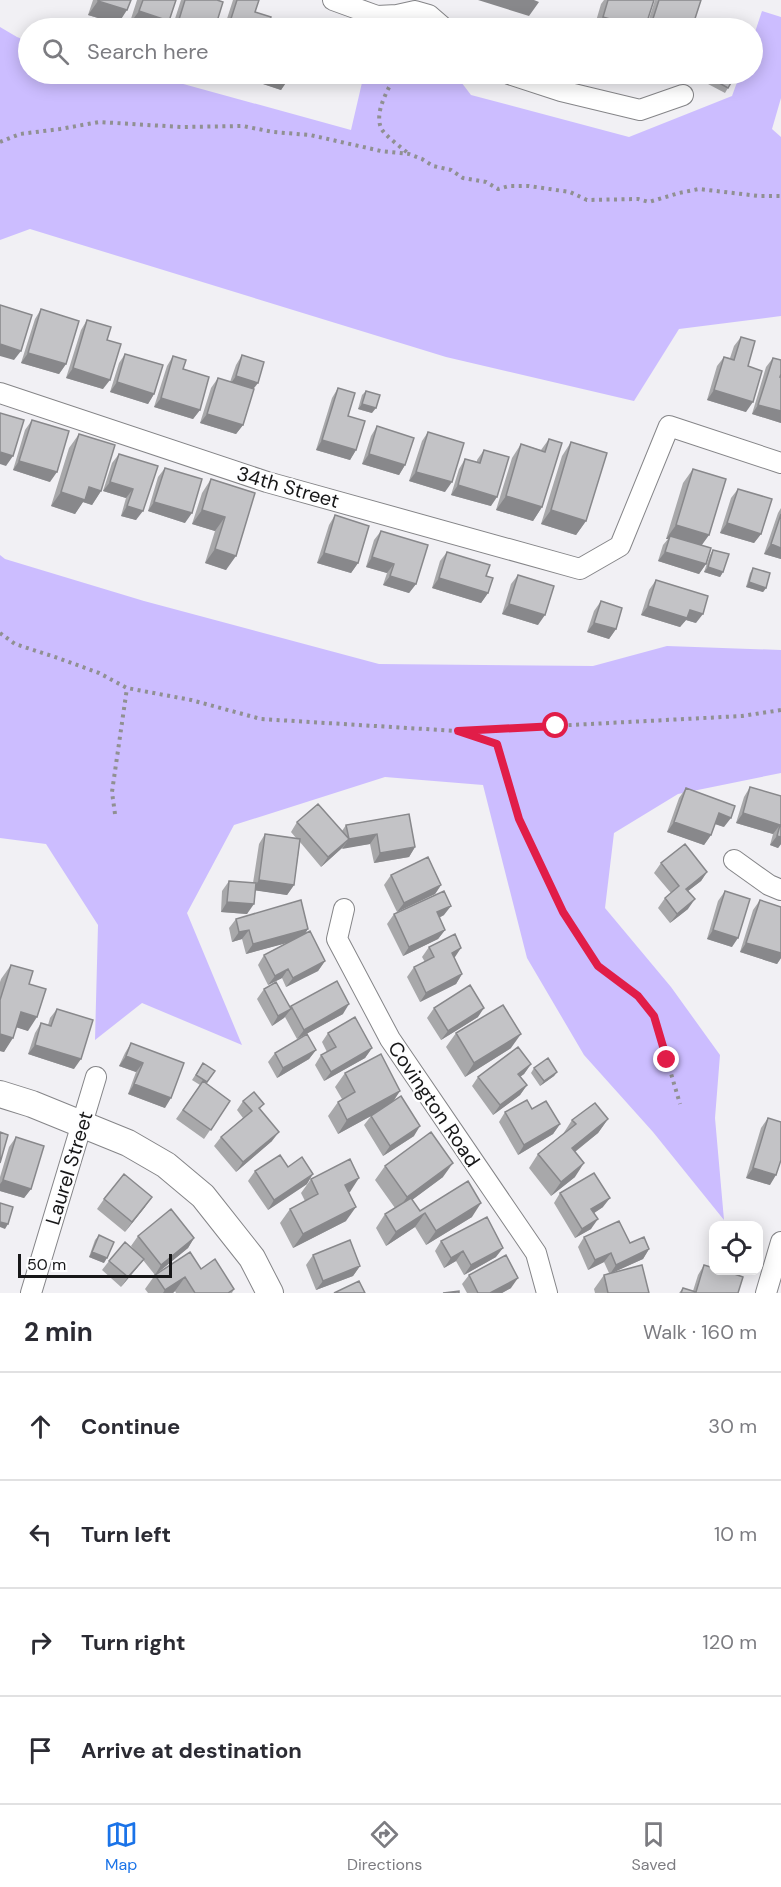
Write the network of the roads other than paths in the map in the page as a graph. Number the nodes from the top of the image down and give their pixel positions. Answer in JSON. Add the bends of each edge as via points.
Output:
{"nodes":[{"id":1,"x":333,"y":0,"type":"edge"},
{"id":2,"x":417,"y":6,"type":"edge"},
{"id":3,"x":432,"y":18,"type":"edge"},
{"id":4,"x":539,"y":84,"type":"edge"},
{"id":5,"x":683,"y":95,"type":"dead end"},
{"id":6,"x":0,"y":393,"type":"edge"},
{"id":7,"x":781,"y":463,"type":"edge"},
{"id":8,"x":734,"y":860,"type":"dead end"},
{"id":9,"x":781,"y":890,"type":"edge"},
{"id":10,"x":344,"y":909,"type":"dead end"},
{"id":11,"x":96,"y":1077,"type":"dead end"},
{"id":12,"x":0,"y":1094,"type":"edge"},
{"id":13,"x":82,"y":1124,"type":"junction"},
{"id":14,"x":781,"y":1242,"type":"edge"},
{"id":15,"x":31,"y":1293,"type":"edge"},
{"id":16,"x":270,"y":1293,"type":"edge"},
{"id":17,"x":547,"y":1293,"type":"edge"},
{"id":18,"x":766,"y":1293,"type":"edge"}],
"edges":[{"from":1,"to":2,"type":"street","via":[[377,16],[397,15]]},
{"from":2,"to":3,"type":"street"},
{"from":4,"to":5,"type":"street","via":[[640,111]]},
{"from":6,"to":7,"type":"street","name":"34th Street","via":[[267,482],[580,569],[620,546],[669,426]]},
{"from":8,"to":9,"type":"street"},
{"from":10,"to":17,"type":"street","name":"Covington Road","via":[[337,939],[385,1029],[536,1253]]},
{"from":11,"to":13,"type":"street","name":"Laurel Street"},
{"from":12,"to":13,"type":"street"},
{"from":13,"to":15,"type":"street","name":"Laurel Street"},
{"from":13,"to":16,"type":"street","via":[[128,1143],[166,1165],[203,1196],[252,1258]]},
{"from":14,"to":18,"type":"street"}]}
